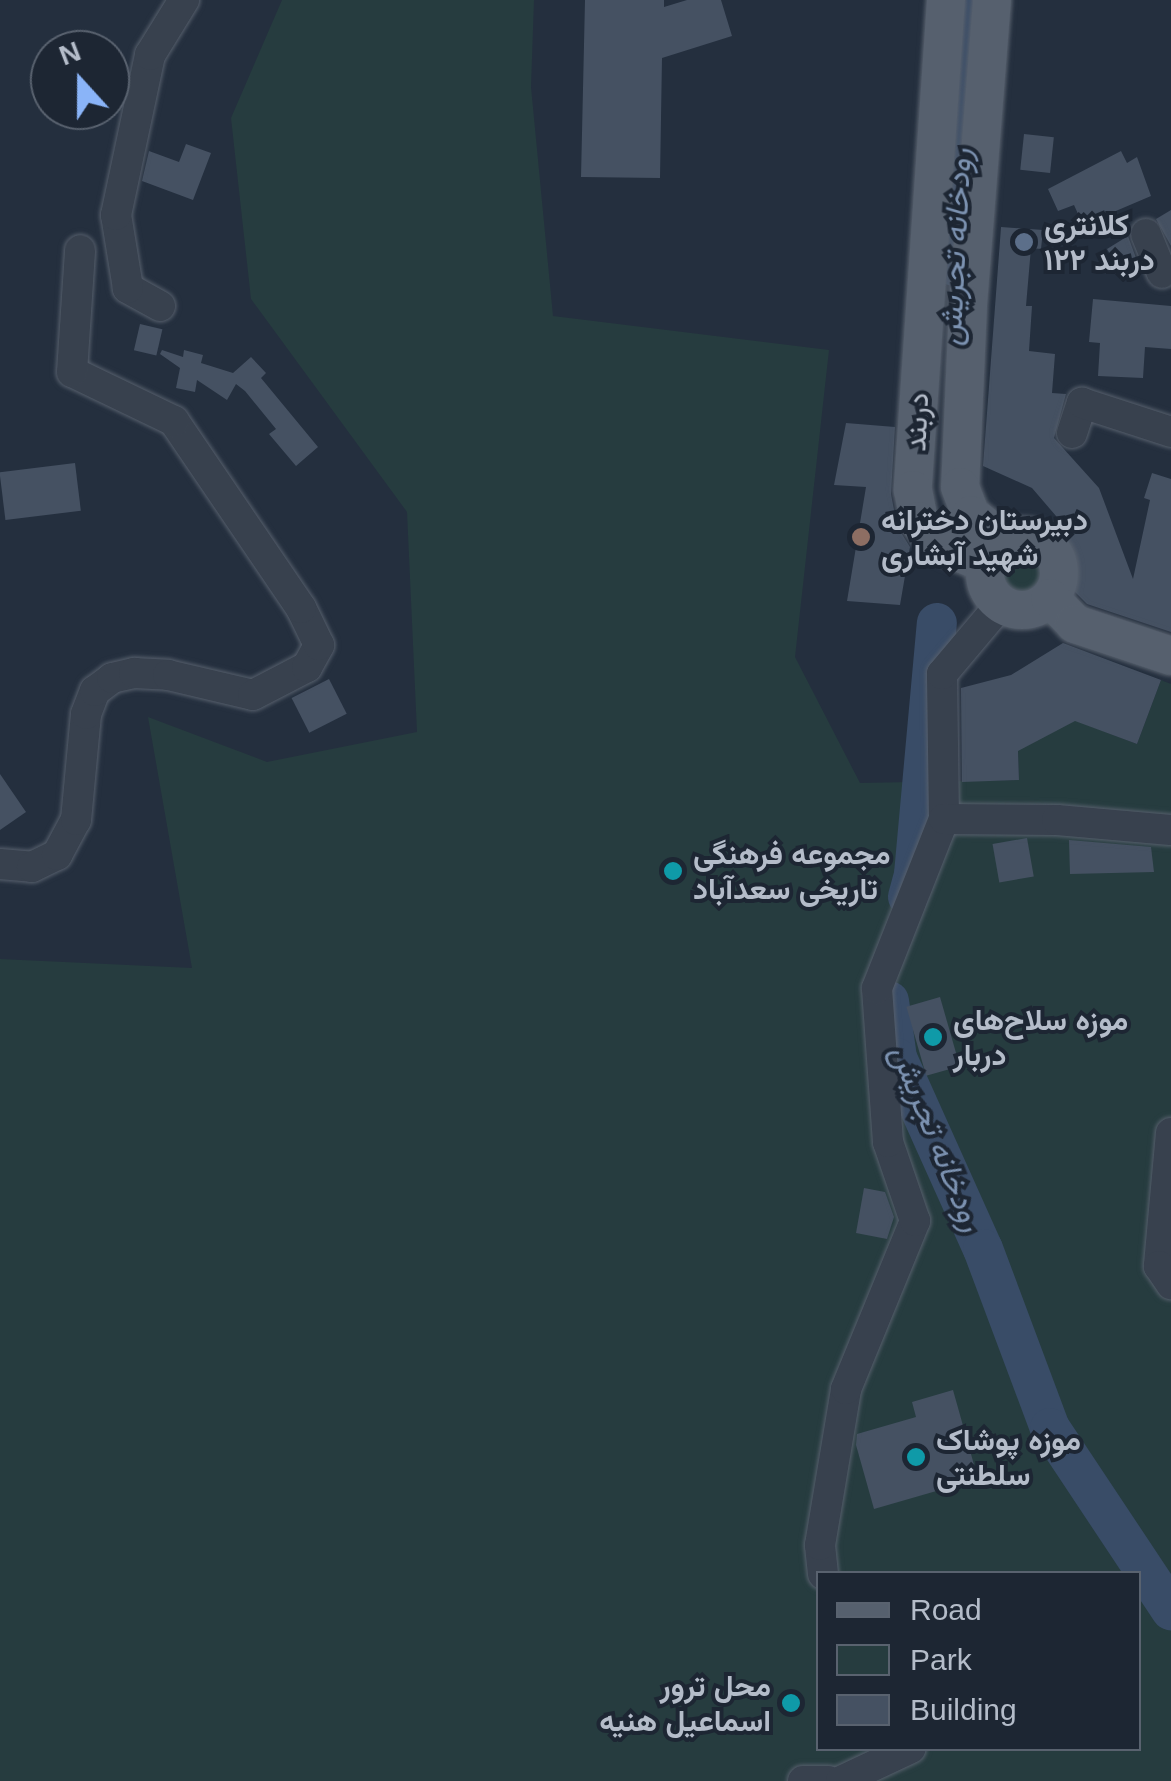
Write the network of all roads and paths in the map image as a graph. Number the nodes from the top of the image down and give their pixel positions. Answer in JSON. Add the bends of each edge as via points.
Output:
{"nodes":[{"id":1,"x":184,"y":0,"type":"edge"},
{"id":2,"x":946,"y":0,"type":"edge"},
{"id":3,"x":992,"y":0,"type":"edge"},
{"id":4,"x":1146,"y":234,"type":"dead end"},
{"id":5,"x":80,"y":250,"type":"dead end"},
{"id":6,"x":1162,"y":273,"type":"dead end"},
{"id":7,"x":160,"y":306,"type":"dead end"},
{"id":8,"x":1171,"y":432,"type":"edge"},
{"id":9,"x":1072,"y":433,"type":"dead end"},
{"id":10,"x":995,"y":552,"type":"junction"},
{"id":11,"x":1050,"y":598,"type":"junction"},
{"id":12,"x":1001,"y":604,"type":"junction"},
{"id":13,"x":1171,"y":656,"type":"edge"},
{"id":14,"x":944,"y":819,"type":"junction"},
{"id":15,"x":1171,"y":830,"type":"edge"},
{"id":16,"x":0,"y":864,"type":"edge"},
{"id":17,"x":1171,"y":1133,"type":"edge"},
{"id":18,"x":1171,"y":1284,"type":"edge"},
{"id":19,"x":823,"y":1571,"type":"edge"},
{"id":20,"x":905,"y":1751,"type":"edge"},
{"id":21,"x":803,"y":1781,"type":"edge"},
{"id":22,"x":828,"y":1781,"type":"edge"},
{"id":23,"x":841,"y":1781,"type":"edge"}],
"edges":[{"from":1,"to":7,"type":"street","via":[[150,56],[116,214],[128,288]]},
{"from":2,"to":10,"type":"main road","name":"دربند","via":[[913,490],[920,522],[934,542]]},
{"from":3,"to":10,"type":"main road","name":"دربند","via":[[960,488]]},
{"from":4,"to":6,"type":"street"},
{"from":5,"to":16,"type":"street","via":[[72,372],[174,422],[301,608],[319,645],[307,667],[253,696],[168,676],[112,678],[94,691],[86,714],[76,820],[57,854],[32,868]]},
{"from":8,"to":9,"type":"street","via":[[1082,402]]},
{"from":10,"to":11,"type":"main road","via":[[1026,537],[1047,546],[1058,577]]},
{"from":10,"to":12,"type":"main road","via":[[987,587]]},
{"from":11,"to":12,"type":"main road","via":[[1032,609]]},
{"from":11,"to":13,"type":"main road","via":[[1074,624]]},
{"from":12,"to":14,"type":"street","via":[[942,674]]},
{"from":14,"to":15,"type":"street"},
{"from":14,"to":19,"type":"street","via":[[877,988],[888,1142],[915,1221],[846,1388],[820,1545]]},
{"from":17,"to":18,"type":"street","via":[[1159,1266]]},
{"from":20,"to":23,"type":"street"},
{"from":21,"to":22,"type":"street"}]}
